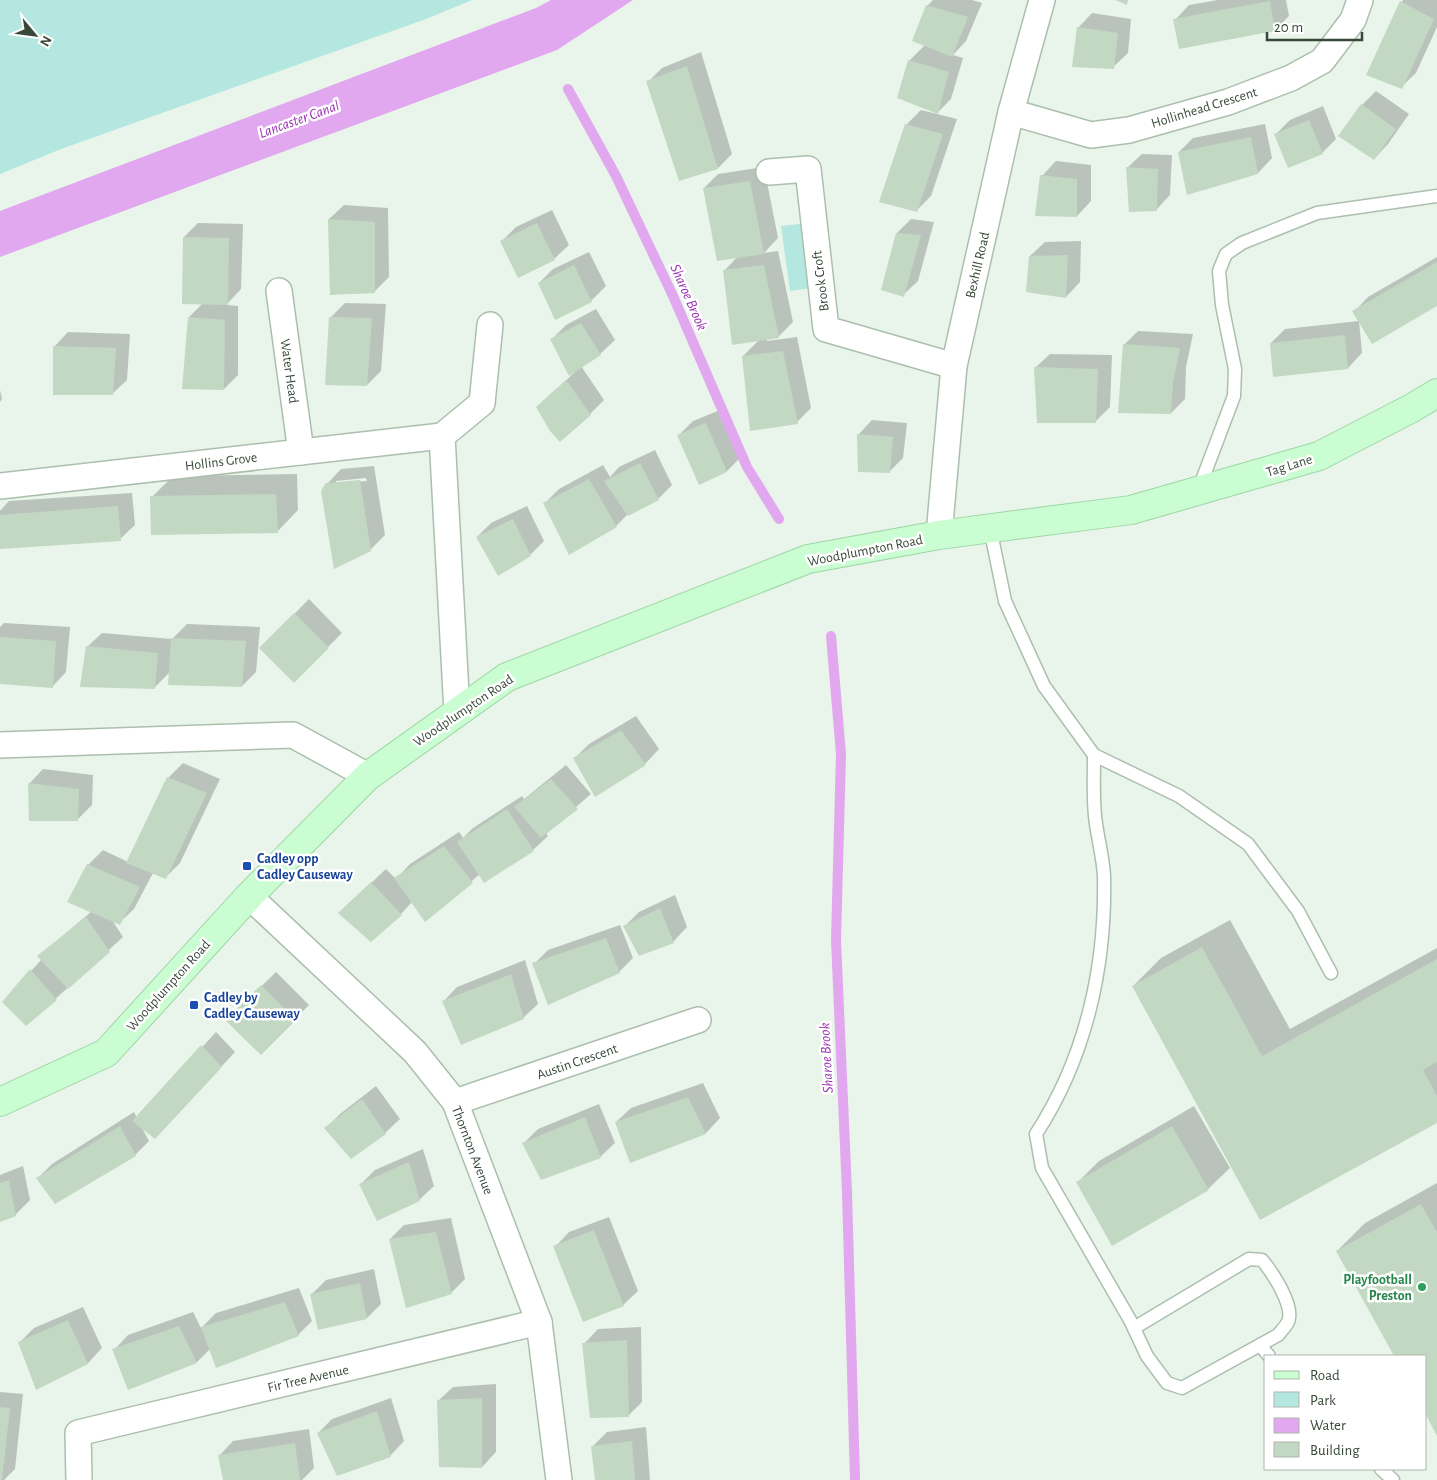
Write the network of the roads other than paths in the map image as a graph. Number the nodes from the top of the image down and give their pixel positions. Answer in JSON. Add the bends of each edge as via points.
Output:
{"nodes":[{"id":1,"x":1042,"y":0,"type":"edge"},
{"id":2,"x":1360,"y":0,"type":"edge"},
{"id":3,"x":1011,"y":112,"type":"junction"},
{"id":4,"x":769,"y":172,"type":"dead end"},
{"id":5,"x":1437,"y":196,"type":"edge"},
{"id":6,"x":279,"y":291,"type":"dead end"},
{"id":7,"x":490,"y":325,"type":"dead end"},
{"id":8,"x":954,"y":366,"type":"junction"},
{"id":9,"x":1437,"y":393,"type":"edge"},
{"id":10,"x":442,"y":436,"type":"junction"},
{"id":11,"x":301,"y":452,"type":"junction"},
{"id":12,"x":0,"y":486,"type":"edge"},
{"id":13,"x":1198,"y":492,"type":"junction"},
{"id":14,"x":1130,"y":510,"type":"joint"},
{"id":15,"x":990,"y":528,"type":"junction"},
{"id":16,"x":939,"y":535,"type":"junction"},
{"id":17,"x":458,"y":712,"type":"junction"},
{"id":18,"x":0,"y":745,"type":"edge"},
{"id":19,"x":1094,"y":755,"type":"junction"},
{"id":20,"x":368,"y":776,"type":"junction"},
{"id":21,"x":249,"y":896,"type":"junction"},
{"id":22,"x":1331,"y":973,"type":"dead end"},
{"id":23,"x":698,"y":1020,"type":"dead end"},
{"id":24,"x":0,"y":1102,"type":"edge"},
{"id":25,"x":455,"y":1102,"type":"junction"},
{"id":26,"x":538,"y":1322,"type":"junction"},
{"id":27,"x":1134,"y":1328,"type":"junction"},
{"id":28,"x":1260,"y":1345,"type":"junction"},
{"id":29,"x":1268,"y":1355,"type":"edge"},
{"id":30,"x":1382,"y":1470,"type":"edge"},
{"id":31,"x":79,"y":1480,"type":"edge"},
{"id":32,"x":559,"y":1480,"type":"edge"},
{"id":33,"x":1393,"y":1480,"type":"edge"}],
"edges":[{"from":1,"to":3,"type":"street","name":"Bexhill Road"},
{"from":2,"to":3,"type":"street","name":"Hollinhead Crescent","via":[[1353,20],[1322,61],[1291,78],[1228,102],[1129,130],[1091,134]]},
{"from":3,"to":8,"type":"street","name":"Bexhill Road"},
{"from":4,"to":8,"type":"street","name":"Brook Croft","via":[[808,169],[826,329]]},
{"from":5,"to":13,"type":"lane","via":[[1317,213],[1242,243],[1226,254],[1219,270],[1235,369],[1234,396]]},
{"from":6,"to":11,"type":"street","name":"Water Head"},
{"from":7,"to":10,"type":"street","via":[[482,403]]},
{"from":8,"to":16,"type":"street","name":"Bexhill Road"},
{"from":9,"to":13,"type":"main road","name":"Tag Lane","via":[[1319,456]]},
{"from":10,"to":11,"type":"street","name":"Hollins Grove"},
{"from":10,"to":17,"type":"street"},
{"from":11,"to":12,"type":"street","name":"Hollins Grove"},
{"from":13,"to":14,"type":"main road","name":"Tag Lane"},
{"from":14,"to":15,"type":"main road","name":"Woodplumpton Road"},
{"from":15,"to":16,"type":"main road","name":"Woodplumpton Road"},
{"from":15,"to":19,"type":"lane","via":[[1005,601],[1036,669],[1044,686]]},
{"from":16,"to":17,"type":"main road","name":"Woodplumpton Road","via":[[808,559],[507,677]]},
{"from":17,"to":20,"type":"main road","name":"Woodplumpton Road"},
{"from":18,"to":20,"type":"street","via":[[293,735]]},
{"from":19,"to":22,"type":"lane","via":[[1179,796],[1248,844],[1298,911]]},
{"from":19,"to":27,"type":"lane","via":[[1094,814],[1104,875],[1102,937],[1093,1003],[1072,1068],[1036,1134],[1042,1168]]},
{"from":20,"to":21,"type":"main road","name":"Woodplumpton Road"},
{"from":21,"to":24,"type":"main road","name":"Woodplumpton Road","via":[[106,1052]]},
{"from":21,"to":25,"type":"street","name":"Thornton Avenue","via":[[415,1052]]},
{"from":23,"to":25,"type":"street","name":"Austin Crescent"},
{"from":25,"to":26,"type":"street","name":"Thornton Avenue"},
{"from":26,"to":31,"type":"street","name":"Fir Tree Avenue","via":[[78,1433]]},
{"from":26,"to":32,"type":"street","name":"Thornton Avenue"},
{"from":27,"to":28,"type":"lane","via":[[1147,1356],[1167,1383],[1182,1388]]},
{"from":27,"to":28,"type":"lane","via":[[1250,1258],[1262,1260],[1288,1304],[1289,1321],[1278,1335]]},
{"from":28,"to":29,"type":"lane"},
{"from":30,"to":33,"type":"lane"}]}
